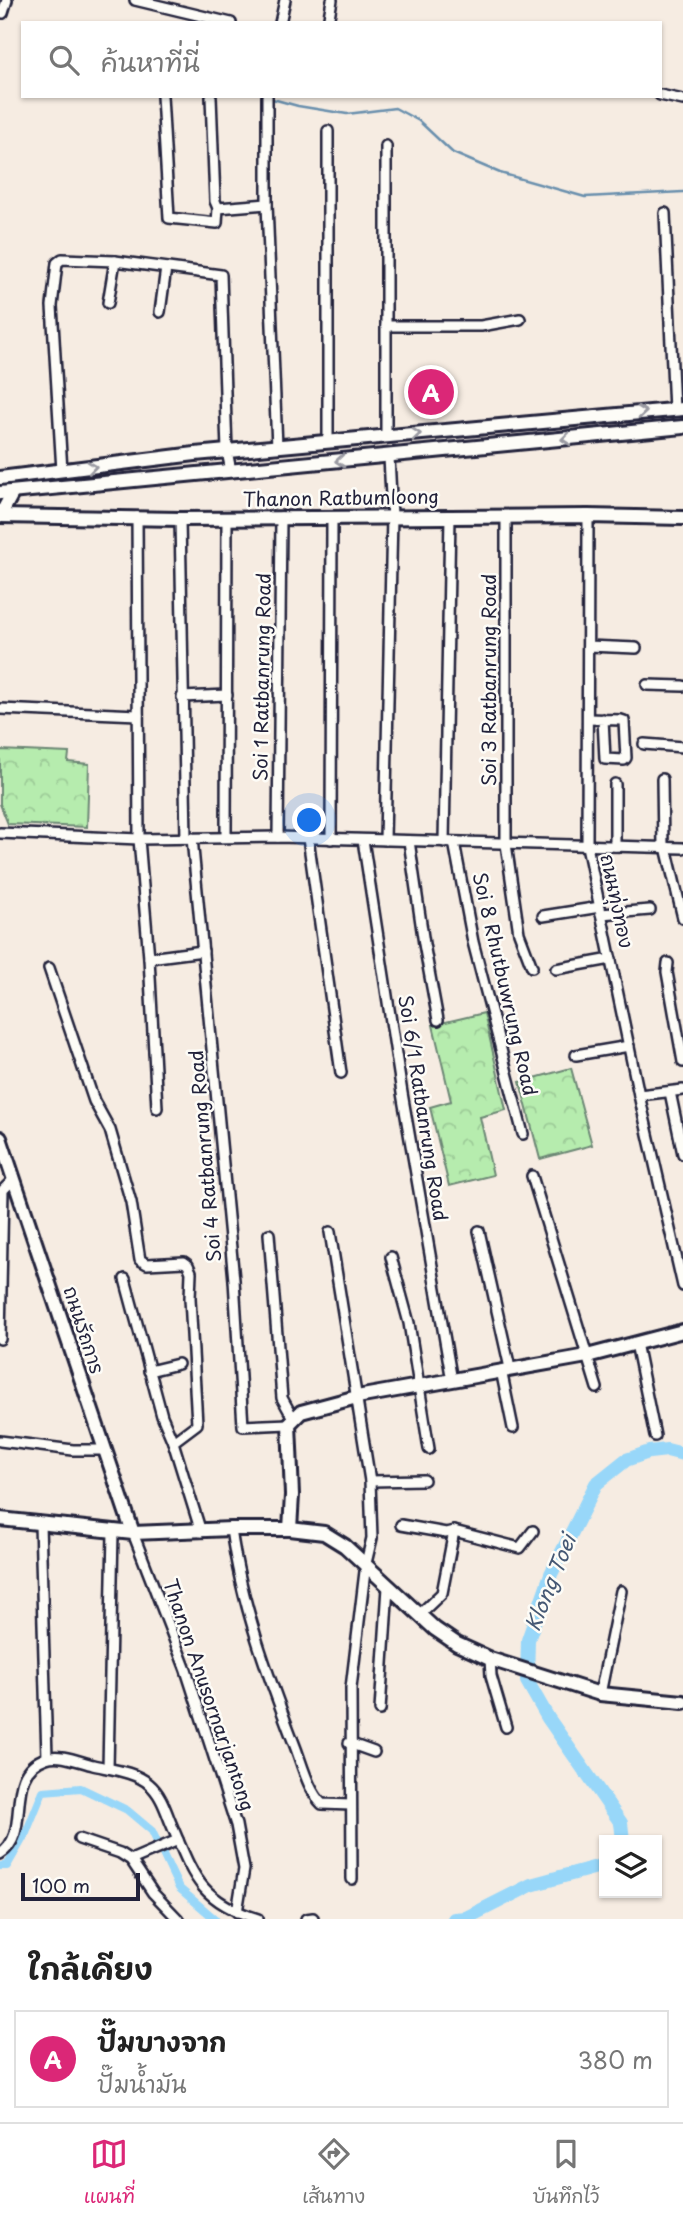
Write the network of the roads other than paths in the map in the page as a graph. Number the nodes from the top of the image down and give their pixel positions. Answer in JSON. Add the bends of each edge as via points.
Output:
{"nodes":[{"id":1,"x":7,"y":0,"type":"edge"},
{"id":2,"x":135,"y":0,"type":"edge"},
{"id":3,"x":285,"y":0,"type":"edge"},
{"id":4,"x":332,"y":0,"type":"edge"},
{"id":5,"x":3,"y":13,"type":"dead end"},
{"id":6,"x":223,"y":21,"type":"edge"},
{"id":7,"x":280,"y":21,"type":"edge"},
{"id":8,"x":328,"y":21,"type":"edge"},
{"id":9,"x":662,"y":95,"type":"edge"},
{"id":10,"x":162,"y":98,"type":"edge"},
{"id":11,"x":211,"y":98,"type":"edge"},
{"id":12,"x":267,"y":98,"type":"edge"},
{"id":13,"x":683,"y":100,"type":"edge"},
{"id":14,"x":328,"y":131,"type":"dead end"},
{"id":15,"x":386,"y":146,"type":"dead end"},
{"id":16,"x":267,"y":204,"type":"junction"},
{"id":17,"x":218,"y":208,"type":"junction"},
{"id":18,"x":665,"y":213,"type":"dead end"},
{"id":19,"x":115,"y":261,"type":"junction"},
{"id":20,"x":166,"y":268,"type":"junction"},
{"id":21,"x":108,"y":303,"type":"dead end"},
{"id":22,"x":160,"y":312,"type":"dead end"},
{"id":23,"x":520,"y":319,"type":"dead end"},
{"id":24,"x":386,"y":326,"type":"junction"},
{"id":25,"x":678,"y":410,"type":"edge"},
{"id":26,"x":679,"y":428,"type":"edge"},
{"id":27,"x":386,"y":437,"type":"junction"},
{"id":28,"x":328,"y":442,"type":"junction"},
{"id":29,"x":276,"y":447,"type":"junction"},
{"id":30,"x":227,"y":451,"type":"junction"},
{"id":31,"x":389,"y":457,"type":"junction"},
{"id":32,"x":62,"y":471,"type":"junction"},
{"id":33,"x":231,"y":471,"type":"junction"},
{"id":34,"x":0,"y":478,"type":"edge"},
{"id":35,"x":7,"y":492,"type":"edge"},
{"id":36,"x":0,"y":516,"type":"edge"},
{"id":37,"x":391,"y":516,"type":"junction"},
{"id":38,"x":450,"y":516,"type":"junction"},
{"id":39,"x":506,"y":516,"type":"junction"},
{"id":40,"x":588,"y":516,"type":"junction"},
{"id":41,"x":137,"y":517,"type":"junction"},
{"id":42,"x":281,"y":517,"type":"junction"},
{"id":43,"x":332,"y":517,"type":"junction"},
{"id":44,"x":683,"y":517,"type":"edge"},
{"id":45,"x":180,"y":519,"type":"junction"},
{"id":46,"x":227,"y":519,"type":"junction"},
{"id":47,"x":589,"y":646,"type":"junction"},
{"id":48,"x":636,"y":648,"type":"dead end"},
{"id":49,"x":647,"y":685,"type":"dead end"},
{"id":50,"x":683,"y":685,"type":"edge"},
{"id":51,"x":227,"y":695,"type":"junction"},
{"id":52,"x":182,"y":696,"type":"junction"},
{"id":53,"x":0,"y":709,"type":"edge"},
{"id":54,"x":138,"y":715,"type":"junction"},
{"id":55,"x":588,"y":719,"type":"junction"},
{"id":56,"x":603,"y":719,"type":"junction"},
{"id":57,"x":644,"y":744,"type":"dead end"},
{"id":58,"x":683,"y":747,"type":"edge"},
{"id":59,"x":662,"y":779,"type":"dead end"},
{"id":60,"x":615,"y":784,"type":"dead end"},
{"id":61,"x":0,"y":834,"type":"edge"},
{"id":62,"x":226,"y":837,"type":"junction"},
{"id":63,"x":278,"y":837,"type":"junction"},
{"id":64,"x":189,"y":838,"type":"junction"},
{"id":65,"x":308,"y":838,"type":"junction"},
{"id":66,"x":139,"y":839,"type":"junction"},
{"id":67,"x":331,"y":839,"type":"junction"},
{"id":68,"x":363,"y":840,"type":"junction"},
{"id":69,"x":385,"y":840,"type":"junction"},
{"id":70,"x":409,"y":841,"type":"junction"},
{"id":71,"x":449,"y":842,"type":"junction"},
{"id":72,"x":506,"y":844,"type":"junction"},
{"id":73,"x":587,"y":846,"type":"junction"},
{"id":74,"x":615,"y":846,"type":"junction"},
{"id":75,"x":665,"y":847,"type":"junction"},
{"id":76,"x":683,"y":848,"type":"edge"},
{"id":77,"x":650,"y":910,"type":"dead end"},
{"id":78,"x":601,"y":911,"type":"junction"},
{"id":79,"x":543,"y":916,"type":"dead end"},
{"id":80,"x":683,"y":918,"type":"edge"},
{"id":81,"x":203,"y":951,"type":"junction"},
{"id":82,"x":149,"y":958,"type":"junction"},
{"id":83,"x":611,"y":959,"type":"junction"},
{"id":84,"x":668,"y":962,"type":"dead end"},
{"id":85,"x":532,"y":967,"type":"dead end"},
{"id":86,"x":49,"y":968,"type":"dead end"},
{"id":87,"x":556,"y":969,"type":"dead end"},
{"id":88,"x":438,"y":1020,"type":"dead end"},
{"id":89,"x":629,"y":1046,"type":"junction"},
{"id":90,"x":576,"y":1055,"type":"dead end"},
{"id":91,"x":683,"y":1062,"type":"edge"},
{"id":92,"x":341,"y":1073,"type":"dead end"},
{"id":93,"x":683,"y":1090,"type":"edge"},
{"id":94,"x":670,"y":1092,"type":"junction"},
{"id":95,"x":639,"y":1095,"type":"junction"},
{"id":96,"x":157,"y":1108,"type":"dead end"},
{"id":97,"x":523,"y":1133,"type":"dead end"},
{"id":98,"x":0,"y":1138,"type":"edge"},
{"id":99,"x":683,"y":1154,"type":"edge"},
{"id":100,"x":532,"y":1176,"type":"dead end"},
{"id":101,"x":14,"y":1179,"type":"junction"},
{"id":102,"x":479,"y":1231,"type":"dead end"},
{"id":103,"x":330,"y":1232,"type":"dead end"},
{"id":104,"x":269,"y":1234,"type":"dead end"},
{"id":105,"x":391,"y":1257,"type":"dead end"},
{"id":106,"x":125,"y":1279,"type":"dead end"},
{"id":107,"x":683,"y":1286,"type":"edge"},
{"id":108,"x":683,"y":1331,"type":"edge"},
{"id":109,"x":0,"y":1339,"type":"edge"},
{"id":110,"x":636,"y":1343,"type":"junction"},
{"id":111,"x":587,"y":1356,"type":"junction"},
{"id":112,"x":177,"y":1364,"type":"dead end"},
{"id":113,"x":505,"y":1369,"type":"junction"},
{"id":114,"x":149,"y":1371,"type":"junction"},
{"id":115,"x":452,"y":1381,"type":"junction"},
{"id":116,"x":420,"y":1388,"type":"junction"},
{"id":117,"x":597,"y":1388,"type":"dead end"},
{"id":118,"x":357,"y":1398,"type":"junction"},
{"id":119,"x":291,"y":1421,"type":"junction"},
{"id":120,"x":513,"y":1428,"type":"dead end"},
{"id":121,"x":655,"y":1436,"type":"dead end"},
{"id":122,"x":0,"y":1441,"type":"edge"},
{"id":123,"x":173,"y":1442,"type":"junction"},
{"id":124,"x":429,"y":1449,"type":"dead end"},
{"id":125,"x":103,"y":1450,"type":"junction"},
{"id":126,"x":424,"y":1480,"type":"dead end"},
{"id":127,"x":370,"y":1481,"type":"junction"},
{"id":128,"x":0,"y":1519,"type":"edge"},
{"id":129,"x":40,"y":1524,"type":"junction"},
{"id":130,"x":401,"y":1525,"type":"dead end"},
{"id":131,"x":231,"y":1529,"type":"junction"},
{"id":132,"x":290,"y":1529,"type":"junction"},
{"id":133,"x":454,"y":1531,"type":"junction"},
{"id":134,"x":533,"y":1531,"type":"dead end"},
{"id":135,"x":113,"y":1532,"type":"junction"},
{"id":136,"x":201,"y":1532,"type":"junction"},
{"id":137,"x":133,"y":1533,"type":"junction"},
{"id":138,"x":366,"y":1563,"type":"junction"},
{"id":139,"x":388,"y":1587,"type":"junction"},
{"id":140,"x":621,"y":1591,"type":"dead end"},
{"id":141,"x":419,"y":1614,"type":"junction"},
{"id":142,"x":490,"y":1659,"type":"junction"},
{"id":143,"x":600,"y":1694,"type":"junction"},
{"id":144,"x":683,"y":1702,"type":"edge"},
{"id":145,"x":380,"y":1710,"type":"dead end"},
{"id":146,"x":506,"y":1727,"type":"dead end"},
{"id":147,"x":349,"y":1743,"type":"junction"},
{"id":148,"x":374,"y":1752,"type":"dead end"},
{"id":149,"x":47,"y":1757,"type":"junction"},
{"id":150,"x":108,"y":1769,"type":"junction"},
{"id":151,"x":351,"y":1805,"type":"junction"},
{"id":152,"x":79,"y":1839,"type":"dead end"},
{"id":153,"x":175,"y":1841,"type":"junction"},
{"id":154,"x":0,"y":1854,"type":"edge"},
{"id":155,"x":131,"y":1860,"type":"junction"},
{"id":156,"x":352,"y":1879,"type":"dead end"},
{"id":157,"x":237,"y":1912,"type":"junction"},
{"id":158,"x":178,"y":1919,"type":"edge"},
{"id":159,"x":258,"y":1919,"type":"edge"}],
"edges":[{"from":1,"to":5,"type":"street"},
{"from":2,"to":6,"type":"street"},
{"from":3,"to":7,"type":"street"},
{"from":4,"to":8,"type":"street"},
{"from":9,"to":13,"type":"street"},
{"from":10,"to":17,"type":"street","via":[[169,219],[217,223]]},
{"from":11,"to":17,"type":"street"},
{"from":12,"to":16,"type":"street"},
{"from":14,"to":28,"type":"street"},
{"from":15,"to":24,"type":"street"},
{"from":16,"to":17,"type":"street"},
{"from":16,"to":29,"type":"street"},
{"from":18,"to":25,"type":"street"},
{"from":19,"to":20,"type":"street"},
{"from":19,"to":21,"type":"street"},
{"from":19,"to":32,"type":"street","via":[[62,259],[57,263],[52,306]]},
{"from":20,"to":22,"type":"street"},
{"from":20,"to":30,"type":"street","via":[[221,275]]},
{"from":23,"to":24,"type":"street","via":[[481,326]]},
{"from":24,"to":27,"type":"street"},
{"from":25,"to":26,"type":"street"},
{"from":27,"to":25,"type":"street","one_way":true},
{"from":26,"to":31,"type":"street","one_way":true},
{"from":27,"to":28,"type":"street"},
{"from":28,"to":29,"type":"street"},
{"from":29,"to":30,"type":"street"},
{"from":32,"to":30,"type":"street","one_way":true},
{"from":30,"to":33,"type":"street"},
{"from":31,"to":33,"type":"street","one_way":true},
{"from":31,"to":37,"type":"street"},
{"from":32,"to":34,"type":"street"},
{"from":33,"to":35,"type":"street"},
{"from":35,"to":36,"type":"street"},
{"from":36,"to":41,"type":"street","name":"Thanon Ratbumloong"},
{"from":37,"to":38,"type":"street","name":"Thanon Ratbumloong"},
{"from":37,"to":43,"type":"street","name":"Thanon Ratbumloong"},
{"from":37,"to":69,"type":"street"},
{"from":38,"to":39,"type":"street","name":"Thanon Ratbumloong"},
{"from":38,"to":71,"type":"street","name":"Soi 8 Rhutbuwrung Road"},
{"from":39,"to":40,"type":"street","name":"Thanon Ratbumloong"},
{"from":39,"to":72,"type":"street","name":"Soi 3 Ratbanrung Road"},
{"from":40,"to":44,"type":"street","name":"Thanon Ratbumloong"},
{"from":40,"to":47,"type":"street","name":"ถนนทุ่งทอง"},
{"from":41,"to":45,"type":"street","name":"Thanon Ratbumloong"},
{"from":41,"to":54,"type":"street"},
{"from":42,"to":43,"type":"street","name":"Thanon Ratbumloong"},
{"from":42,"to":46,"type":"street","name":"Thanon Ratbumloong"},
{"from":42,"to":63,"type":"street","name":"Soi 1 Ratbanrung Road"},
{"from":43,"to":67,"type":"street"},
{"from":45,"to":46,"type":"street","name":"Thanon Ratbumloong"},
{"from":45,"to":52,"type":"street","name":"Soi 4 Ratbanrung Road"},
{"from":46,"to":51,"type":"street"},
{"from":47,"to":48,"type":"street"},
{"from":47,"to":55,"type":"street","name":"ถนนทุ่งทอง"},
{"from":49,"to":50,"type":"street"},
{"from":51,"to":52,"type":"street"},
{"from":51,"to":62,"type":"street"},
{"from":52,"to":64,"type":"street","name":"Soi 4 Ratbanrung Road"},
{"from":53,"to":54,"type":"street"},
{"from":54,"to":66,"type":"street"},
{"from":55,"to":56,"type":"street"},
{"from":55,"to":73,"type":"street","name":"ถนนทุ่งทอง"},
{"from":56,"to":56,"type":"street","via":[[624,721],[624,760],[607,761],[604,757]]},
{"from":57,"to":58,"type":"street"},
{"from":59,"to":75,"type":"street"},
{"from":60,"to":74,"type":"street"},
{"from":61,"to":66,"type":"street"},
{"from":62,"to":63,"type":"street"},
{"from":62,"to":64,"type":"street"},
{"from":63,"to":65,"type":"street"},
{"from":64,"to":66,"type":"street"},
{"from":64,"to":81,"type":"street","name":"Soi 4 Ratbanrung Road"},
{"from":65,"to":67,"type":"street"},
{"from":65,"to":92,"type":"street"},
{"from":66,"to":82,"type":"street"},
{"from":67,"to":68,"type":"street"},
{"from":68,"to":69,"type":"street"},
{"from":68,"to":115,"type":"street","name":"Soi 6/1 Ratbanrung Road"},
{"from":69,"to":70,"type":"street"},
{"from":70,"to":71,"type":"street"},
{"from":70,"to":88,"type":"street"},
{"from":71,"to":72,"type":"street"},
{"from":71,"to":97,"type":"street","name":"Soi 8 Rhutbuwrung Road"},
{"from":72,"to":73,"type":"street"},
{"from":72,"to":85,"type":"street","name":"Soi 3 Ratbanrung Road","via":[[519,933]]},
{"from":73,"to":74,"type":"street"},
{"from":73,"to":78,"type":"street","name":"ถนนทุ่งทอง"},
{"from":74,"to":75,"type":"street"},
{"from":75,"to":76,"type":"street"},
{"from":75,"to":80,"type":"street"},
{"from":77,"to":78,"type":"street"},
{"from":78,"to":79,"type":"street"},
{"from":78,"to":83,"type":"street","name":"ถนนทุ่งทอง"},
{"from":81,"to":82,"type":"street"},
{"from":81,"to":119,"type":"street","name":"Soi 4 Ratbanrung Road","via":[[243,1426]]},
{"from":82,"to":96,"type":"street"},
{"from":83,"to":87,"type":"street"},
{"from":83,"to":89,"type":"street","name":"ถนนทุ่งทอง"},
{"from":84,"to":91,"type":"street"},
{"from":86,"to":123,"type":"street","via":[[94,1101],[110,1130],[142,1262],[184,1262],[191,1272],[197,1424]]},
{"from":89,"to":90,"type":"street"},
{"from":89,"to":95,"type":"street","name":"ถนนทุ่งทอง"},
{"from":93,"to":94,"type":"street"},
{"from":94,"to":95,"type":"street"},
{"from":94,"to":99,"type":"street"},
{"from":95,"to":107,"type":"street","name":"ถนนทุ่งทอง"},
{"from":98,"to":101,"type":"street","name":"ถนนรัถการ"},
{"from":100,"to":111,"type":"street"},
{"from":101,"to":109,"type":"street","via":[[3,1190]]},
{"from":101,"to":125,"type":"street","name":"ถนนรัถการ"},
{"from":102,"to":113,"type":"street"},
{"from":103,"to":118,"type":"street"},
{"from":104,"to":119,"type":"street","via":[[282,1398]]},
{"from":105,"to":116,"type":"street"},
{"from":106,"to":114,"type":"street"},
{"from":108,"to":110,"type":"street"},
{"from":110,"to":111,"type":"street"},
{"from":110,"to":121,"type":"street"},
{"from":111,"to":113,"type":"street"},
{"from":111,"to":117,"type":"street"},
{"from":112,"to":114,"type":"street"},
{"from":113,"to":115,"type":"street"},
{"from":113,"to":120,"type":"street"},
{"from":114,"to":123,"type":"street"},
{"from":115,"to":116,"type":"street"},
{"from":116,"to":118,"type":"street"},
{"from":116,"to":124,"type":"street"},
{"from":118,"to":119,"type":"street","via":[[301,1412]]},
{"from":118,"to":127,"type":"street"},
{"from":119,"to":132,"type":"street"},
{"from":122,"to":125,"type":"street"},
{"from":123,"to":136,"type":"street"},
{"from":125,"to":137,"type":"street","name":"ถนนรัถการ"},
{"from":126,"to":127,"type":"street"},
{"from":127,"to":138,"type":"street","via":[[372,1538]]},
{"from":128,"to":129,"type":"street"},
{"from":129,"to":135,"type":"street"},
{"from":129,"to":149,"type":"street"},
{"from":130,"to":133,"type":"street"},
{"from":131,"to":132,"type":"street"},
{"from":131,"to":136,"type":"street"},
{"from":131,"to":151,"type":"street","via":[[235,1562],[260,1648],[308,1780],[321,1804]]},
{"from":132,"to":138,"type":"street","via":[[324,1533]]},
{"from":133,"to":134,"type":"street","via":[[520,1548]]},
{"from":133,"to":141,"type":"street","via":[[442,1593]]},
{"from":135,"to":137,"type":"street"},
{"from":135,"to":150,"type":"street"},
{"from":136,"to":137,"type":"street"},
{"from":137,"to":157,"type":"street","name":"Thanon Anusornarjantong","via":[[186,1670],[236,1825],[244,1869]]},
{"from":138,"to":139,"type":"street"},
{"from":138,"to":147,"type":"street"},
{"from":139,"to":141,"type":"street"},
{"from":139,"to":145,"type":"street"},
{"from":140,"to":143,"type":"street"},
{"from":141,"to":142,"type":"street","via":[[457,1644]]},
{"from":142,"to":143,"type":"street"},
{"from":142,"to":146,"type":"street"},
{"from":143,"to":144,"type":"street"},
{"from":147,"to":148,"type":"street"},
{"from":147,"to":151,"type":"street"},
{"from":149,"to":150,"type":"street"},
{"from":149,"to":154,"type":"street","via":[[20,1786],[18,1822],[10,1844]]},
{"from":150,"to":153,"type":"street","via":[[151,1785],[162,1801]]},
{"from":151,"to":156,"type":"street"},
{"from":152,"to":155,"type":"street"},
{"from":153,"to":155,"type":"street"},
{"from":153,"to":157,"type":"street","via":[[200,1885]]},
{"from":155,"to":158,"type":"street"},
{"from":157,"to":159,"type":"street"}]}
